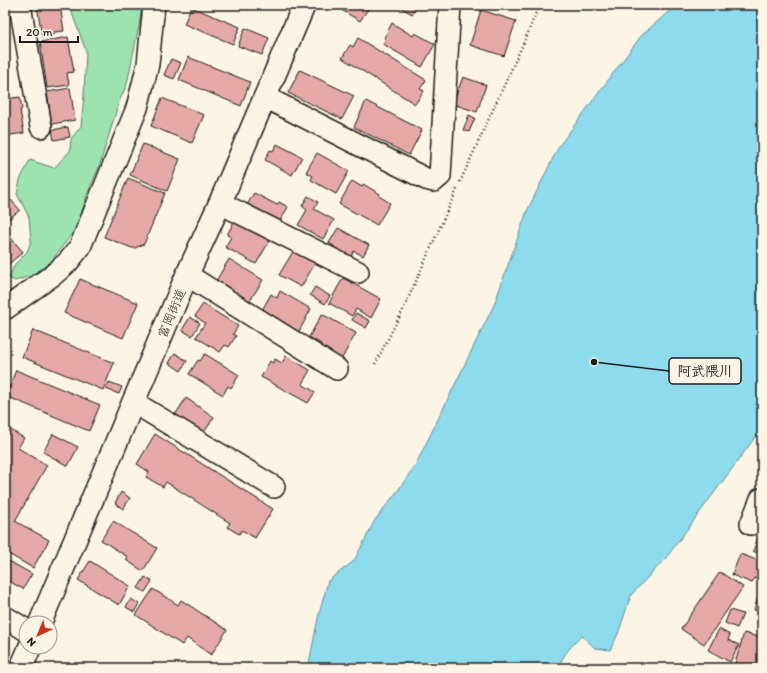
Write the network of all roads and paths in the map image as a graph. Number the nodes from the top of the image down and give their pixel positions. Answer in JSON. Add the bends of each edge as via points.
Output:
{"nodes":[{"id":1,"x":20,"y":5,"type":"edge"},
{"id":2,"x":154,"y":5,"type":"edge"},
{"id":3,"x":304,"y":5,"type":"edge"},
{"id":4,"x":450,"y":5,"type":"edge"},
{"id":5,"x":265,"y":97,"type":"junction"},
{"id":6,"x":41,"y":127,"type":"dead end"},
{"id":7,"x":220,"y":203,"type":"junction"},
{"id":8,"x":358,"y":272,"type":"dead end"},
{"id":9,"x":187,"y":275,"type":"junction"},
{"id":10,"x":5,"y":309,"type":"edge"},
{"id":11,"x":338,"y":369,"type":"dead end"},
{"id":12,"x":133,"y":402,"type":"junction"},
{"id":13,"x":274,"y":487,"type":"dead end"},
{"id":14,"x":762,"y":499,"type":"edge"},
{"id":15,"x":751,"y":524,"type":"dead end"},
{"id":16,"x":43,"y":615,"type":"edge"},
{"id":17,"x":5,"y":617,"type":"edge"},
{"id":18,"x":18,"y":625,"type":"edge"},
{"id":19,"x":27,"y":655,"type":"edge"},
{"id":20,"x":21,"y":668,"type":"edge"}],
"edges":[{"from":1,"to":6,"type":"street"},
{"from":2,"to":10,"type":"street","via":[[148,64],[137,108],[80,246],[68,262],[53,275]]},
{"from":3,"to":5,"type":"street","name":"富岡街道"},
{"from":4,"to":5,"type":"street","via":[[440,176],[434,181]]},
{"from":5,"to":7,"type":"street","name":"富岡街道"},
{"from":7,"to":8,"type":"street"},
{"from":7,"to":9,"type":"street","name":"富岡街道"},
{"from":9,"to":11,"type":"street"},
{"from":9,"to":12,"type":"street","name":"富岡街道"},
{"from":12,"to":13,"type":"street"},
{"from":12,"to":16,"type":"street","name":"富岡街道"},
{"from":14,"to":15,"type":"street"},
{"from":17,"to":18,"type":"street"},
{"from":19,"to":20,"type":"street"}]}
